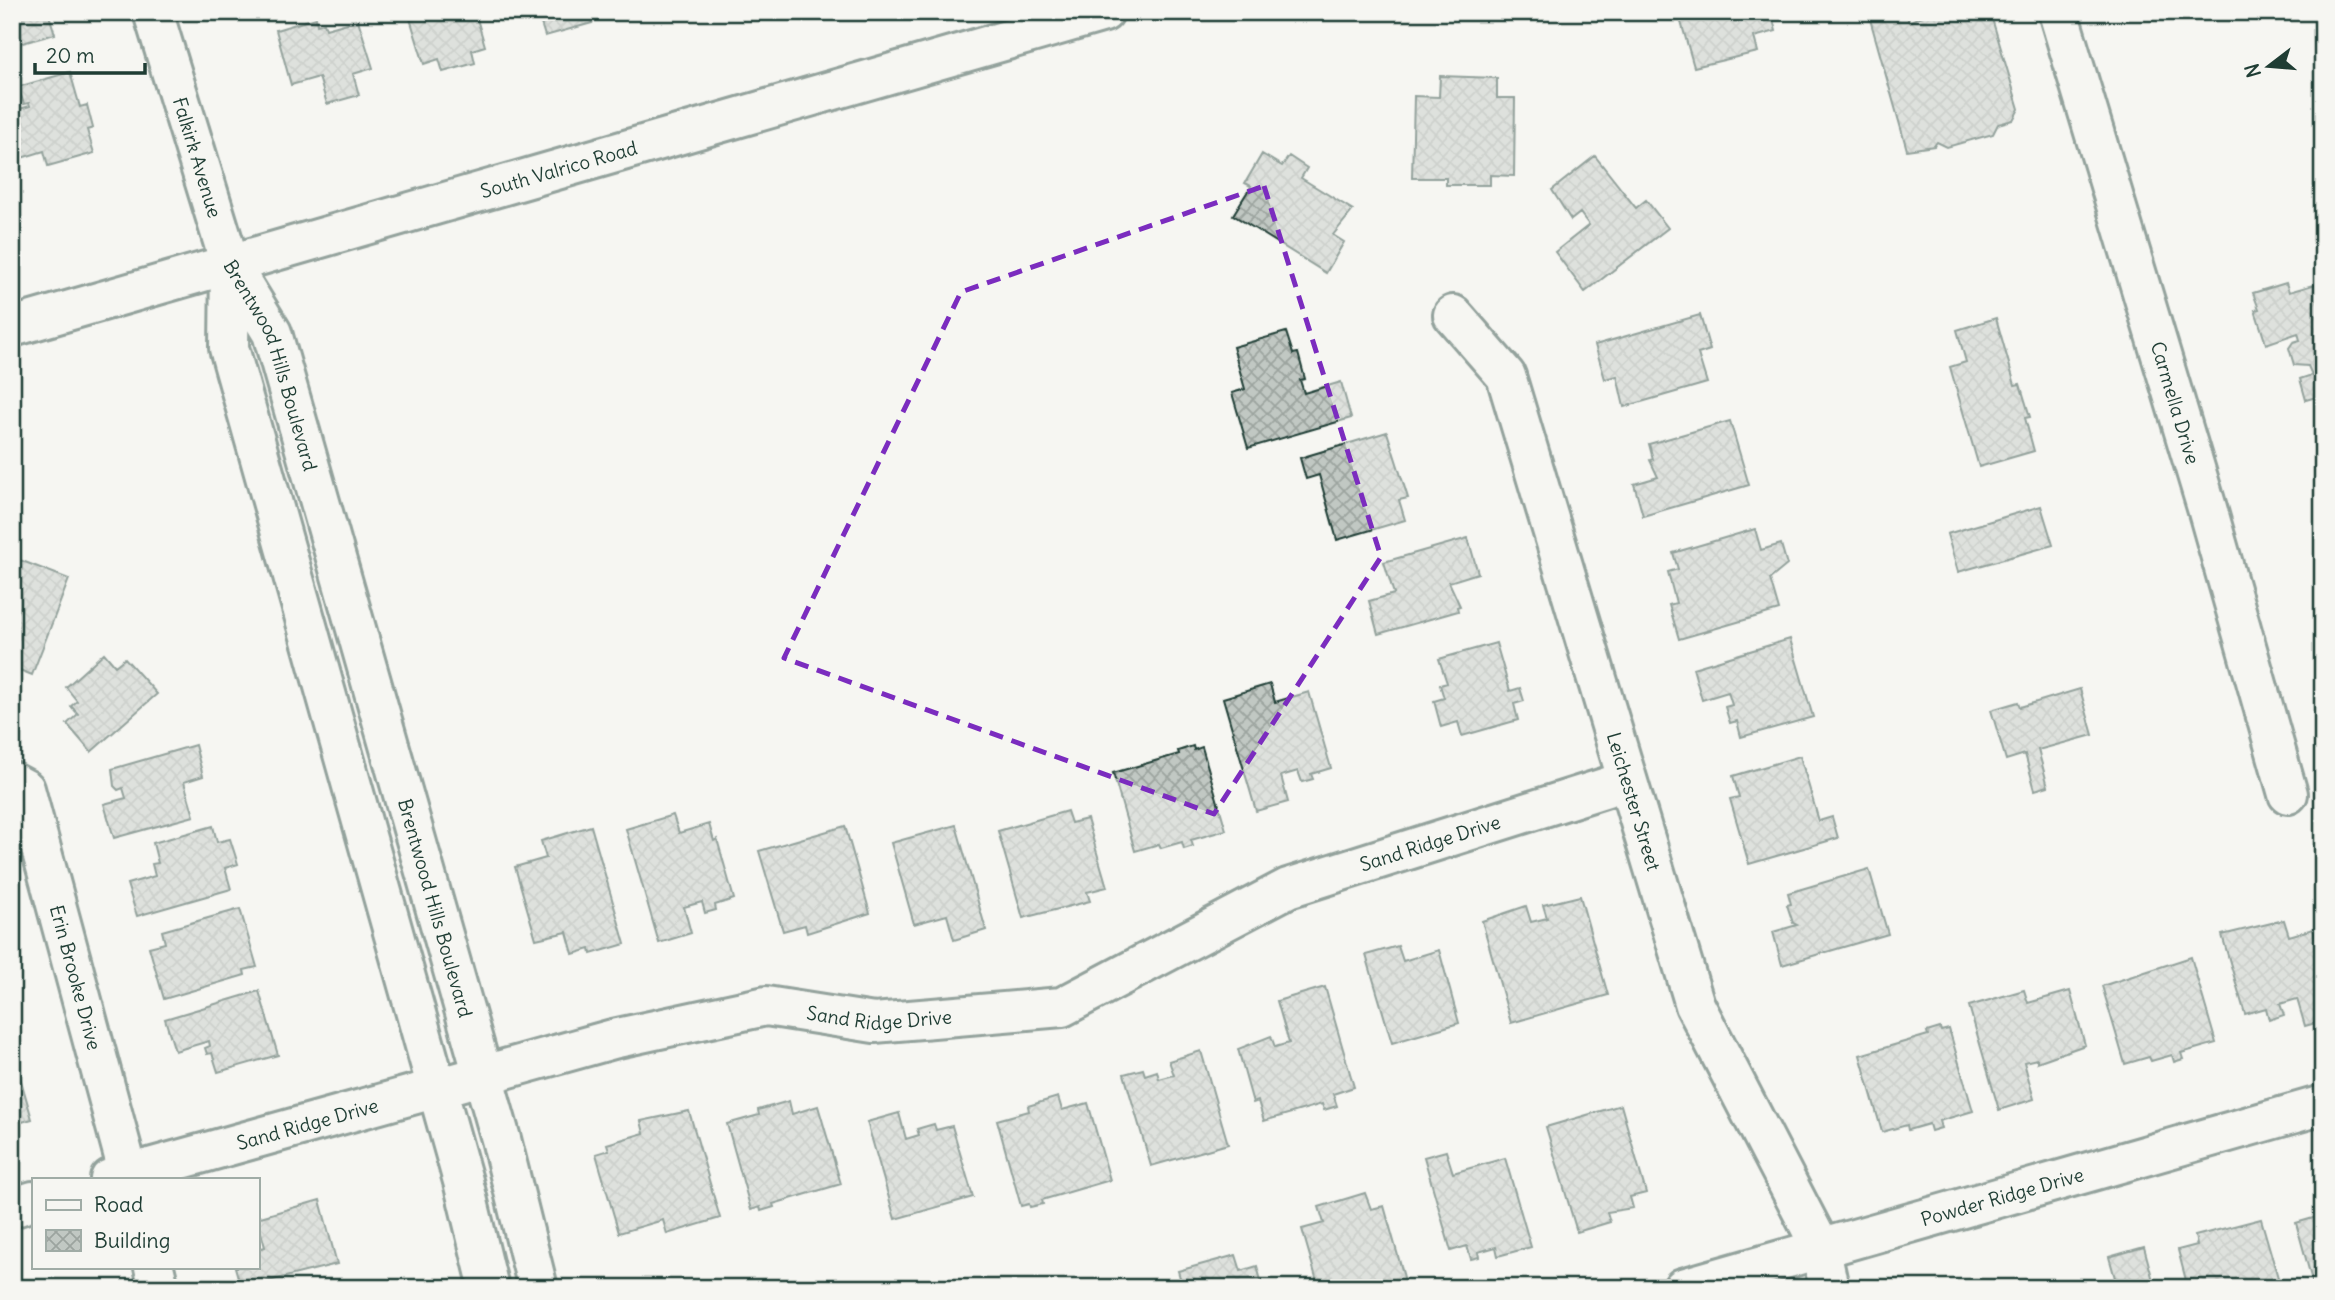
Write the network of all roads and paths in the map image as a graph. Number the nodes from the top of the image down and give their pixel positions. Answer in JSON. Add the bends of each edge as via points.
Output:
{"nodes":[{"id":1,"x":153,"y":12,"type":"edge"},
{"id":2,"x":1104,"y":12,"type":"edge"},
{"id":3,"x":2058,"y":12,"type":"edge"},
{"id":4,"x":230,"y":264,"type":"junction"},
{"id":5,"x":1452,"y":315,"type":"dead end"},
{"id":6,"x":12,"y":327,"type":"edge"},
{"id":7,"x":1626,"y":781,"type":"junction"},
{"id":8,"x":12,"y":782,"type":"edge"},
{"id":9,"x":2288,"y":794,"type":"dead end"},
{"id":10,"x":483,"y":1077,"type":"junction"},
{"id":11,"x":437,"y":1090,"type":"junction"},
{"id":12,"x":2323,"y":1105,"type":"edge"},
{"id":13,"x":123,"y":1178,"type":"edge"},
{"id":14,"x":32,"y":1201,"type":"edge"},
{"id":15,"x":12,"y":1208,"type":"edge"},
{"id":16,"x":1820,"y":1246,"type":"junction"},
{"id":17,"x":154,"y":1268,"type":"edge"},
{"id":18,"x":159,"y":1288,"type":"edge"},
{"id":19,"x":489,"y":1288,"type":"edge"},
{"id":20,"x":538,"y":1288,"type":"edge"},
{"id":21,"x":1683,"y":1288,"type":"edge"},
{"id":22,"x":1829,"y":1288,"type":"edge"}],
"edges":[{"from":1,"to":4,"type":"street","name":"Falkirk Avenue"},
{"from":2,"to":4,"type":"street","name":"South Valrico Road"},
{"from":3,"to":9,"type":"street","name":"Carmella Drive"},
{"from":4,"to":6,"type":"street","name":"South Valrico Road"},
{"from":4,"to":10,"type":"street","name":"Brentwood Hills Boulevard","via":[[272,333]]},
{"from":4,"to":11,"type":"street","name":"Brentwood Hills Boulevard","via":[[229,348]]},
{"from":5,"to":7,"type":"street","name":"Leichester Street","via":[[1506,376]]},
{"from":7,"to":10,"type":"street","name":"Sand Ridge Drive","via":[[1288,888],[1062,1007],[874,1023],[766,1006],[613,1039]]},
{"from":7,"to":16,"type":"street","name":"Leichester Street","via":[[1695,1005]]},
{"from":8,"to":13,"type":"street","name":"Erin Brooke Drive","via":[[25,789]]},
{"from":10,"to":11,"type":"street","name":"Sand Ridge Drive"},
{"from":10,"to":20,"type":"street","name":"Brentwood Hills Boulevard"},
{"from":11,"to":13,"type":"street","name":"Sand Ridge Drive"},
{"from":11,"to":19,"type":"street","name":"Brentwood Hills Boulevard"},
{"from":12,"to":16,"type":"street","name":"Powder Ridge Drive"},
{"from":14,"to":15,"type":"street"},
{"from":16,"to":21,"type":"street","name":"Powder Ridge Drive"},
{"from":16,"to":22,"type":"street","name":"Leichester Street"},
{"from":17,"to":18,"type":"street"}]}
